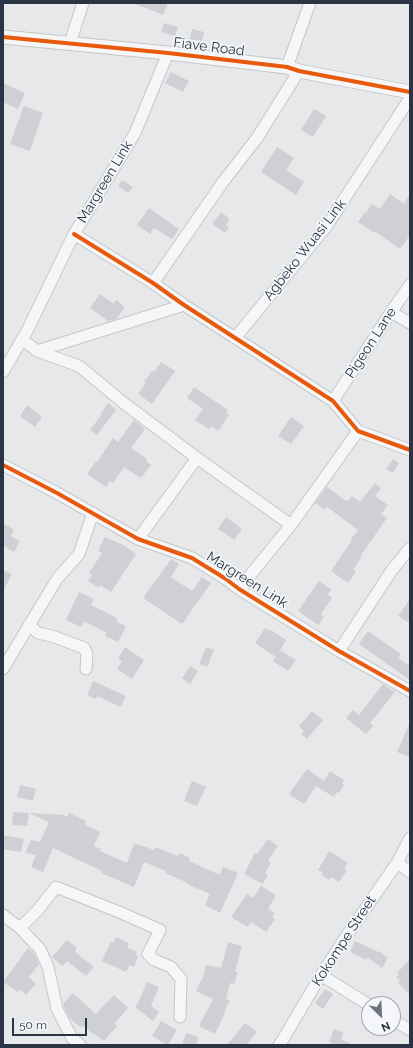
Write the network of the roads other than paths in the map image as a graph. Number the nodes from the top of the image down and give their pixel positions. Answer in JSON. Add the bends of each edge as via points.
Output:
{"nodes":[{"id":1,"x":83,"y":3,"type":"edge"},
{"id":2,"x":310,"y":3,"type":"edge"},
{"id":3,"x":3,"y":37,"type":"edge"},
{"id":4,"x":70,"y":43,"type":"junction"},
{"id":5,"x":168,"y":53,"type":"junction"},
{"id":6,"x":293,"y":69,"type":"junction"},
{"id":7,"x":410,"y":92,"type":"edge"},
{"id":8,"x":410,"y":98,"type":"edge"},
{"id":9,"x":74,"y":234,"type":"junction"},
{"id":10,"x":153,"y":283,"type":"junction"},
{"id":11,"x":410,"y":285,"type":"edge"},
{"id":12,"x":184,"y":305,"type":"junction"},
{"id":13,"x":391,"y":312,"type":"junction"},
{"id":14,"x":410,"y":323,"type":"edge"},
{"id":15,"x":22,"y":338,"type":"junction"},
{"id":16,"x":235,"y":338,"type":"junction"},
{"id":17,"x":37,"y":351,"type":"junction"},
{"id":18,"x":3,"y":372,"type":"edge"},
{"id":19,"x":333,"y":402,"type":"junction"},
{"id":20,"x":358,"y":431,"type":"junction"},
{"id":21,"x":410,"y":450,"type":"edge"},
{"id":22,"x":197,"y":458,"type":"junction"},
{"id":23,"x":3,"y":465,"type":"edge"},
{"id":24,"x":93,"y":513,"type":"junction"},
{"id":25,"x":291,"y":525,"type":"junction"},
{"id":26,"x":138,"y":539,"type":"junction"},
{"id":27,"x":410,"y":548,"type":"edge"},
{"id":28,"x":239,"y":588,"type":"junction"},
{"id":29,"x":29,"y":625,"type":"junction"},
{"id":30,"x":339,"y":651,"type":"junction"},
{"id":31,"x":3,"y":669,"type":"edge"},
{"id":32,"x":86,"y":669,"type":"dead end"},
{"id":33,"x":410,"y":690,"type":"edge"},
{"id":34,"x":410,"y":838,"type":"edge"},
{"id":35,"x":397,"y":863,"type":"junction"},
{"id":36,"x":410,"y":872,"type":"edge"},
{"id":37,"x":3,"y":915,"type":"edge"},
{"id":38,"x":20,"y":928,"type":"junction"},
{"id":39,"x":321,"y":975,"type":"junction"},
{"id":40,"x":361,"y":1000,"type":"edge"},
{"id":41,"x":180,"y":1017,"type":"dead end"},
{"id":42,"x":401,"y":1025,"type":"edge"},
{"id":43,"x":410,"y":1030,"type":"edge"},
{"id":44,"x":80,"y":1045,"type":"edge"},
{"id":45,"x":279,"y":1045,"type":"edge"}],
"edges":[{"from":1,"to":4,"type":"street"},
{"from":2,"to":6,"type":"street"},
{"from":3,"to":4,"type":"street","name":"Fiave Road"},
{"from":4,"to":5,"type":"street","name":"Fiave Road"},
{"from":5,"to":6,"type":"street","name":"Fiave Road"},
{"from":5,"to":9,"type":"street","name":"Margreen Link","via":[[135,133]]},
{"from":6,"to":7,"type":"street","name":"Fiave Road"},
{"from":6,"to":10,"type":"street","via":[[257,138]]},
{"from":8,"to":16,"type":"street","name":"Agbeko Wuasi Link","via":[[326,227]]},
{"from":9,"to":10,"type":"street"},
{"from":9,"to":15,"type":"street","name":"Margreen Link"},
{"from":10,"to":12,"type":"street"},
{"from":11,"to":13,"type":"street","name":"Pigeon Lane"},
{"from":12,"to":16,"type":"street"},
{"from":12,"to":17,"type":"street"},
{"from":13,"to":14,"type":"street"},
{"from":13,"to":19,"type":"street","name":"Pigeon Lane"},
{"from":15,"to":17,"type":"street"},
{"from":15,"to":18,"type":"street","name":"Margreen Link"},
{"from":16,"to":19,"type":"street"},
{"from":17,"to":22,"type":"street","via":[[78,366]]},
{"from":19,"to":20,"type":"street"},
{"from":20,"to":21,"type":"street"},
{"from":20,"to":25,"type":"street"},
{"from":22,"to":25,"type":"street"},
{"from":22,"to":26,"type":"street"},
{"from":23,"to":24,"type":"street","name":"Margreen Link"},
{"from":24,"to":26,"type":"street","name":"Margreen Link"},
{"from":24,"to":29,"type":"street","via":[[78,554],[57,579]]},
{"from":25,"to":28,"type":"street"},
{"from":26,"to":28,"type":"street","name":"Margreen Link","via":[[192,558]]},
{"from":27,"to":30,"type":"street","via":[[392,570]]},
{"from":28,"to":30,"type":"street","name":"Margreen Link"},
{"from":29,"to":31,"type":"street"},
{"from":29,"to":32,"type":"street","via":[[38,633],[84,648],[87,654]]},
{"from":30,"to":33,"type":"street","name":"Margreen Link"},
{"from":34,"to":35,"type":"street","name":"Kokompe Street"},
{"from":35,"to":36,"type":"street"},
{"from":35,"to":39,"type":"street","name":"Kokompe Street"},
{"from":37,"to":38,"type":"street"},
{"from":38,"to":41,"type":"street","via":[[56,887],[160,930],[148,954],[154,960],[171,967],[181,979]]},
{"from":38,"to":44,"type":"street","via":[[40,949],[48,967],[57,1009],[72,1038]]},
{"from":39,"to":40,"type":"street"},
{"from":39,"to":45,"type":"street","name":"Kokompe Street"},
{"from":42,"to":43,"type":"street"}]}
